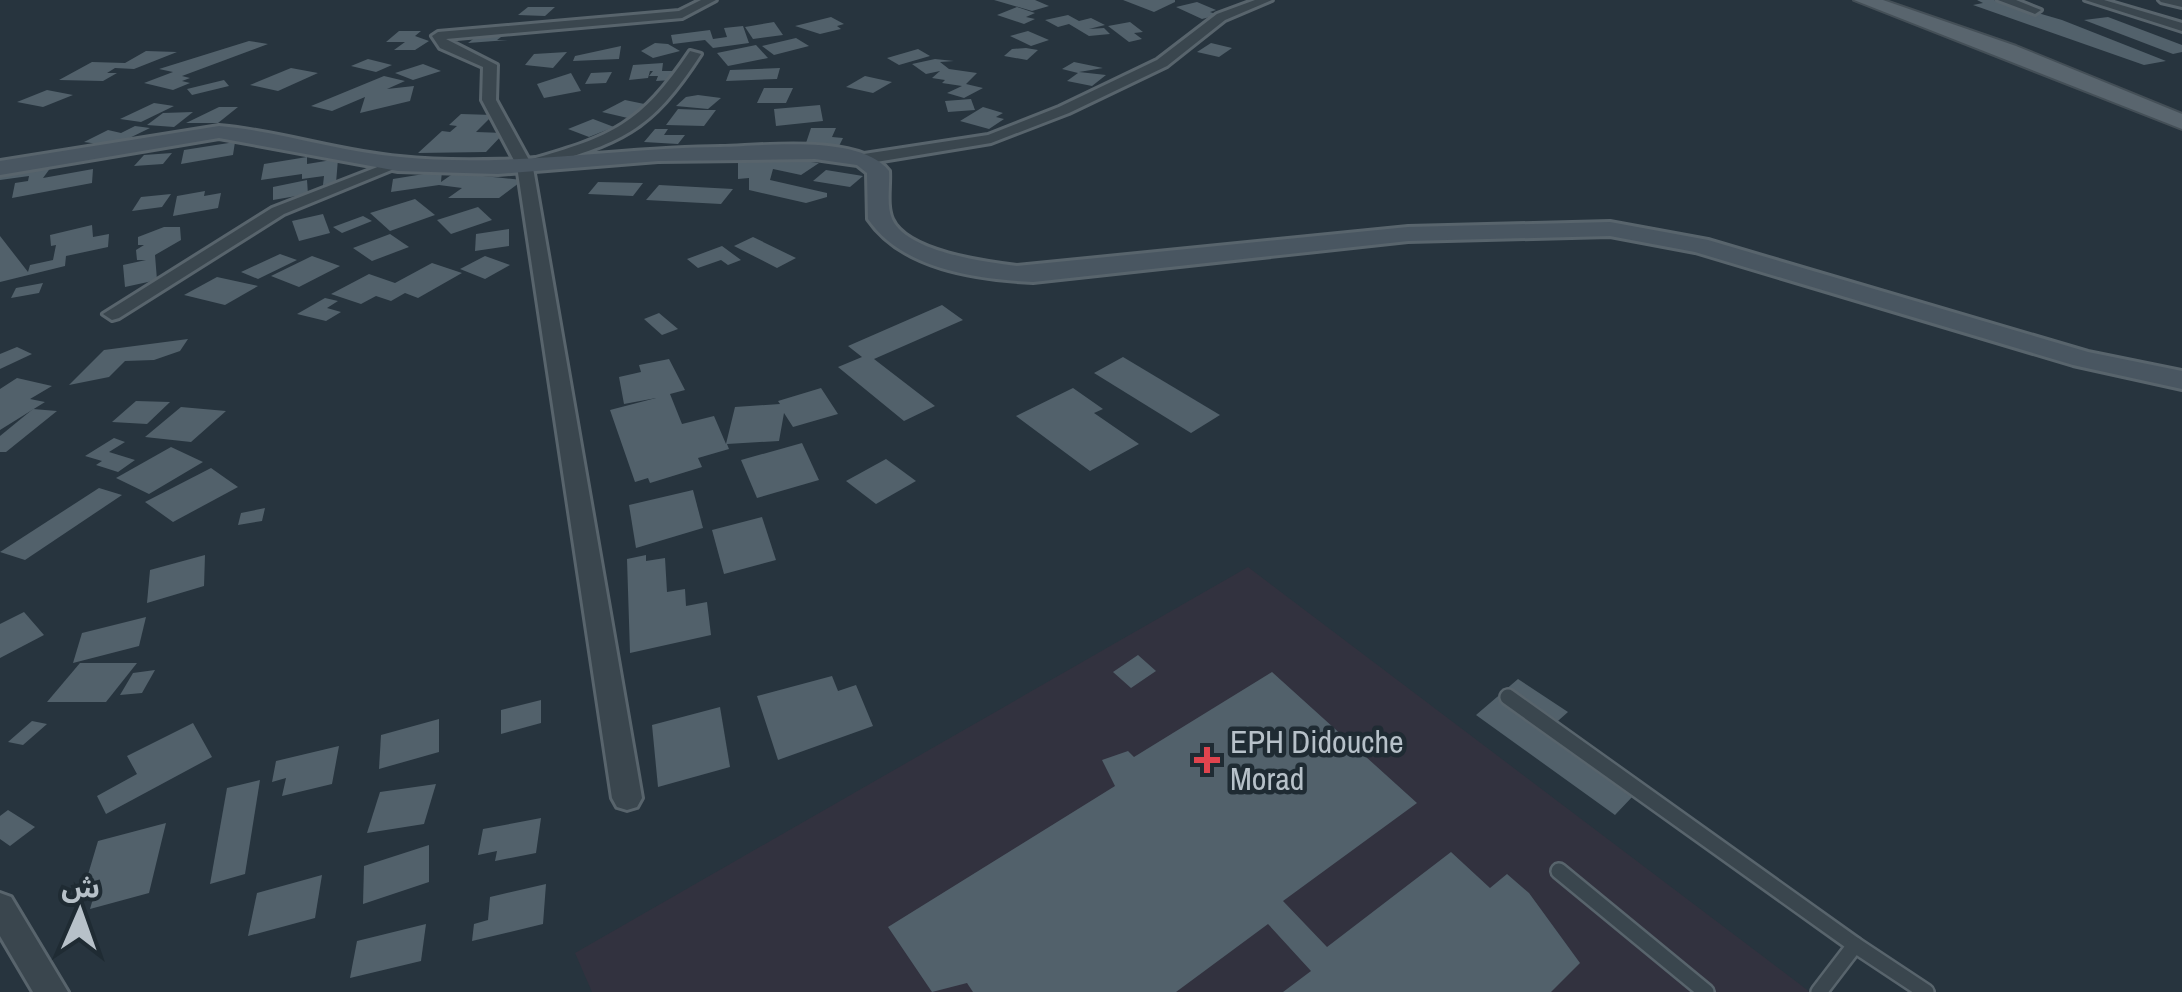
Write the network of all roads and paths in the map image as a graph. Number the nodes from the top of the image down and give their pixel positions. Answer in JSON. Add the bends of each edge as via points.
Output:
{"nodes":[{"id":1,"x":710,"y":0,"type":"edge"},
{"id":2,"x":1266,"y":0,"type":"edge"},
{"id":3,"x":1864,"y":0,"type":"edge"},
{"id":4,"x":2004,"y":0,"type":"edge"},
{"id":5,"x":2091,"y":0,"type":"edge"},
{"id":6,"x":2121,"y":0,"type":"edge"},
{"id":7,"x":2165,"y":0,"type":"edge"},
{"id":8,"x":2182,"y":4,"type":"edge"},
{"id":9,"x":2035,"y":10,"type":"dead end"},
{"id":10,"x":2182,"y":26,"type":"edge"},
{"id":11,"x":695,"y":54,"type":"dead end"},
{"id":12,"x":2182,"y":122,"type":"edge"},
{"id":13,"x":864,"y":159,"type":"junction"},
{"id":14,"x":398,"y":164,"type":"junction"},
{"id":15,"x":524,"y":166,"type":"junction"},
{"id":16,"x":0,"y":168,"type":"edge"},
{"id":17,"x":112,"y":314,"type":"dead end"},
{"id":18,"x":2182,"y":380,"type":"edge"},
{"id":19,"x":1508,"y":696,"type":"dead end"},
{"id":20,"x":626,"y":798,"type":"dead end"},
{"id":21,"x":1559,"y":871,"type":"dead end"},
{"id":22,"x":0,"y":907,"type":"edge"},
{"id":23,"x":1855,"y":945,"type":"junction"},
{"id":24,"x":51,"y":992,"type":"edge"},
{"id":25,"x":1706,"y":992,"type":"edge"},
{"id":26,"x":1819,"y":992,"type":"edge"},
{"id":27,"x":1926,"y":992,"type":"edge"}],
"edges":[{"from":1,"to":15,"type":"street","via":[[682,14],[438,36],[490,66],[489,100]]},
{"from":2,"to":13,"type":"street","via":[[1220,17],[1136,78],[1009,132],[952,148]]},
{"from":3,"to":12,"type":"main road"},
{"from":4,"to":9,"type":"street"},
{"from":5,"to":10,"type":"street"},
{"from":6,"to":10,"type":"street"},
{"from":7,"to":8,"type":"street"},
{"from":11,"to":15,"type":"street","via":[[655,113],[635,130]]},
{"from":13,"to":15,"type":"street","via":[[712,152]]},
{"from":13,"to":18,"type":"street","via":[[878,171],[880,216],[890,231],[930,254],[982,270],[1033,274],[1408,234],[1610,229],[1699,244],[2083,359]]},
{"from":14,"to":15,"type":"street"},
{"from":14,"to":16,"type":"street","via":[[218,132]]},
{"from":14,"to":17,"type":"street","via":[[278,211]]},
{"from":15,"to":20,"type":"street"},
{"from":19,"to":23,"type":"lane"},
{"from":21,"to":25,"type":"lane"},
{"from":22,"to":24,"type":"street"},
{"from":23,"to":26,"type":"lane"},
{"from":23,"to":27,"type":"lane"}]}
